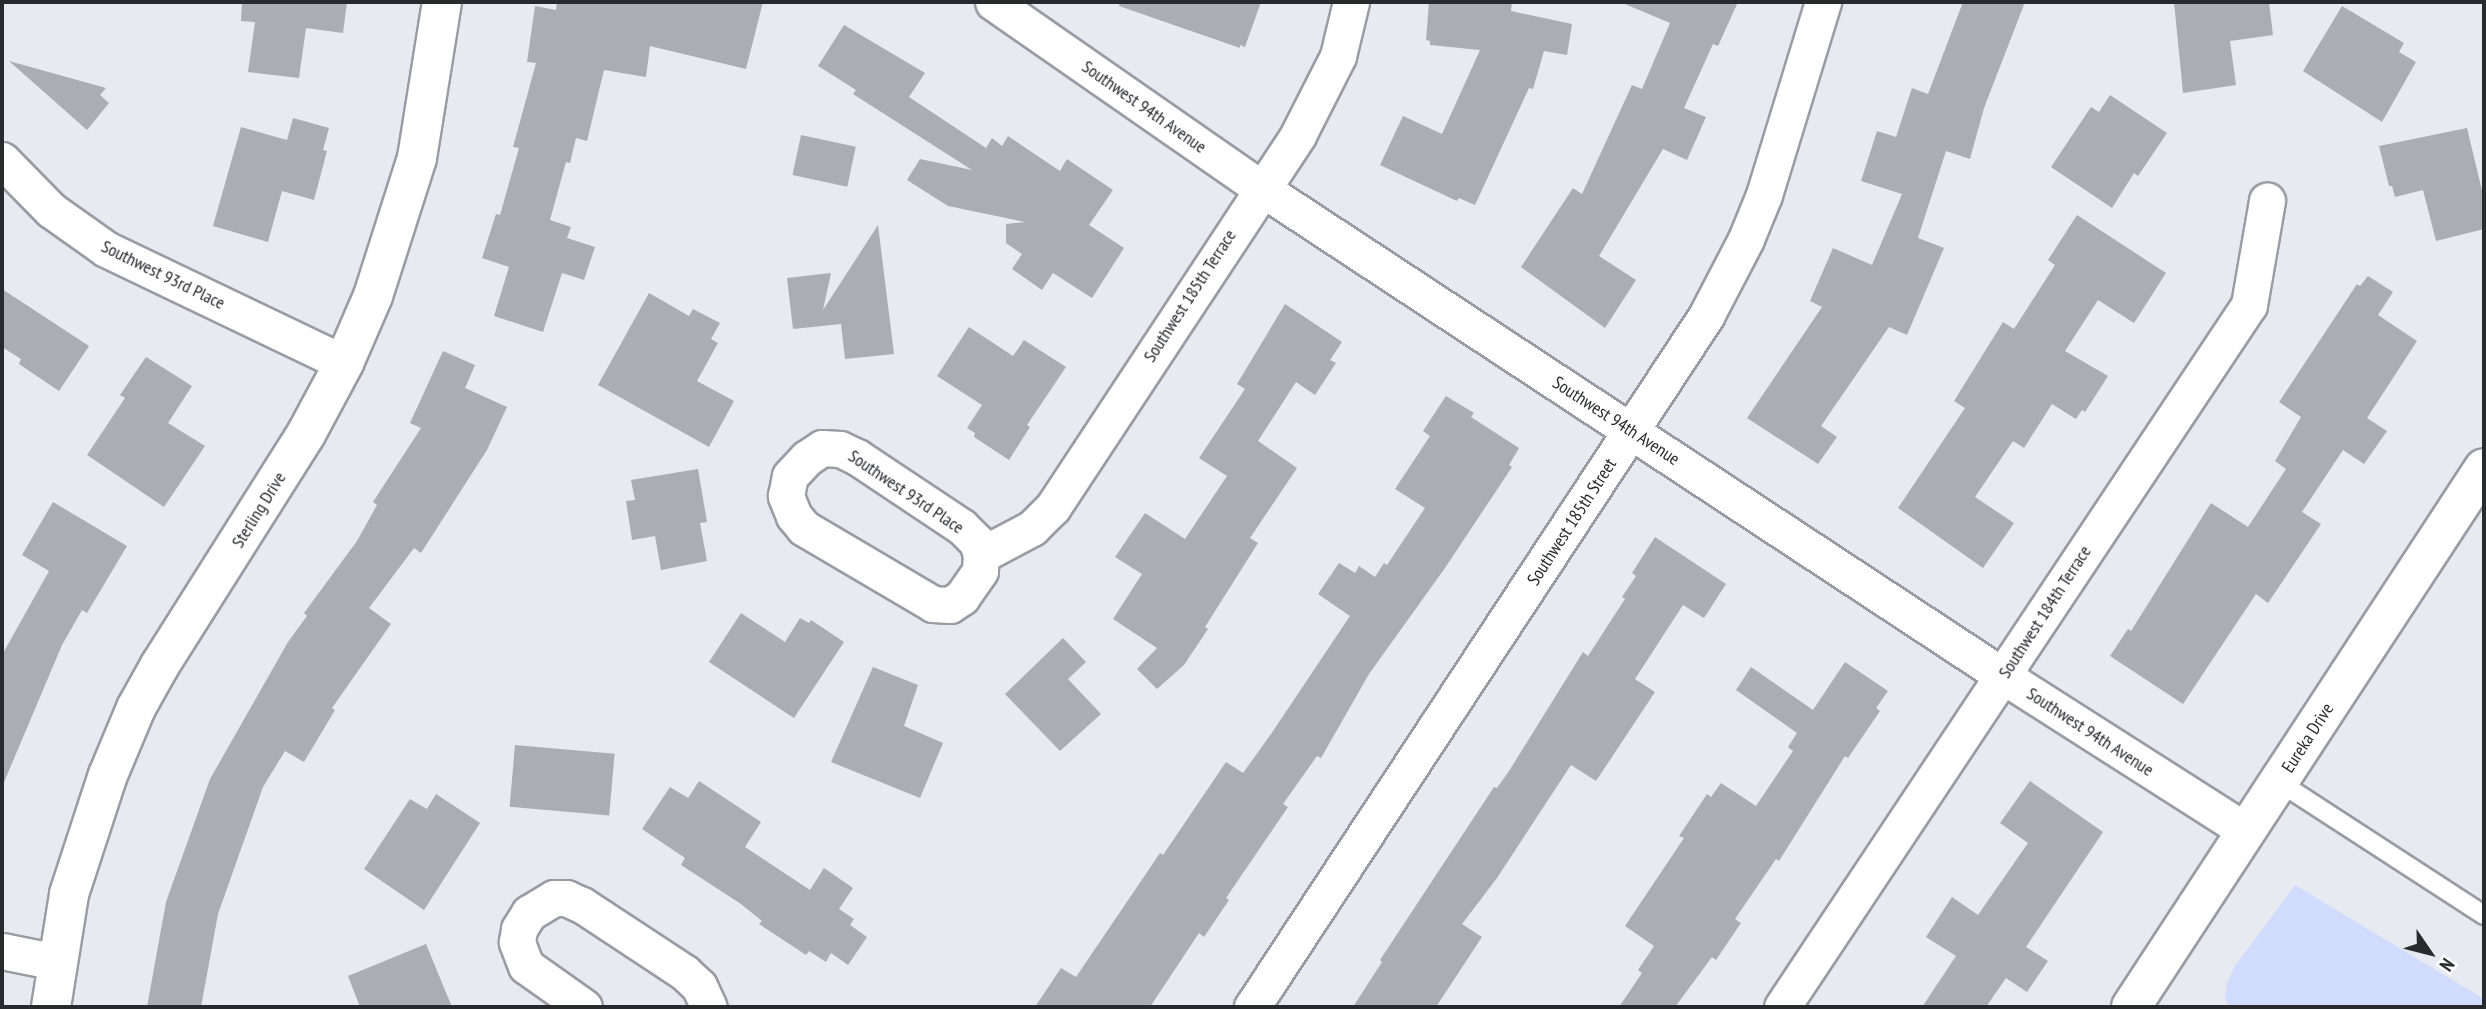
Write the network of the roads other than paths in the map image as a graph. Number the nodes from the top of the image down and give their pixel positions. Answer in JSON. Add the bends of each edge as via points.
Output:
{"nodes":[{"id":1,"x":442,"y":2,"type":"edge"},
{"id":2,"x":993,"y":2,"type":"edge"},
{"id":3,"x":1351,"y":2,"type":"edge"},
{"id":4,"x":1824,"y":2,"type":"edge"},
{"id":5,"x":2,"y":160,"type":"edge"},
{"id":6,"x":1261,"y":188,"type":"junction"},
{"id":7,"x":2267,"y":201,"type":"dead end"},
{"id":8,"x":344,"y":363,"type":"junction"},
{"id":9,"x":1632,"y":431,"type":"junction"},
{"id":10,"x":2484,"y":468,"type":"edge"},
{"id":11,"x":981,"y":555,"type":"junction"},
{"id":12,"x":2003,"y":676,"type":"junction"},
{"id":13,"x":2279,"y":782,"type":"junction"},
{"id":14,"x":2246,"y":831,"type":"junction"},
{"id":15,"x":2484,"y":915,"type":"edge"},
{"id":16,"x":2,"y":951,"type":"edge"},
{"id":17,"x":57,"y":962,"type":"junction"},
{"id":18,"x":2137,"y":1005,"type":"edge"},
{"id":19,"x":51,"y":1007,"type":"edge"},
{"id":20,"x":583,"y":1007,"type":"edge"},
{"id":21,"x":709,"y":1007,"type":"edge"},
{"id":22,"x":1252,"y":1007,"type":"edge"},
{"id":23,"x":1782,"y":1007,"type":"edge"}],
"edges":[{"from":1,"to":8,"type":"street","name":"Sterling Drive","via":[[426,115],[406,199]]},
{"from":2,"to":6,"type":"street","name":"Southwest 94th Avenue"},
{"from":3,"to":6,"type":"street","name":"Southwest 185th Terrace","via":[[1338,55],[1321,91],[1298,135]]},
{"from":4,"to":9,"type":"street","name":"Southwest 185th Street","via":[[1784,135],[1746,239],[1706,316]]},
{"from":5,"to":8,"type":"street","name":"Southwest 93rd Place","via":[[51,210],[106,249]]},
{"from":6,"to":9,"type":"street","name":"Southwest 94th Avenue"},
{"from":6,"to":11,"type":"street","name":"Southwest 185th Terrace","via":[[1053,507],[1032,528]]},
{"from":7,"to":12,"type":"street","name":"Southwest 184th Terrace","via":[[2249,305]]},
{"from":8,"to":17,"type":"street","name":"Sterling Drive","via":[[306,433],[136,708],[87,835],[69,894]]},
{"from":9,"to":12,"type":"street","name":"Southwest 94th Avenue"},
{"from":9,"to":22,"type":"street","name":"Southwest 185th Street"},
{"from":10,"to":13,"type":"street","name":"Eureka Drive"},
{"from":11,"to":11,"type":"street","name":"Southwest 93rd Place","via":[[977,542],[962,527],[840,449],[822,449],[790,476],[786,496],[804,528],[933,604],[950,605],[962,597],[980,571]]},
{"from":12,"to":14,"type":"street","name":"Southwest 94th Avenue"},
{"from":12,"to":23,"type":"street","name":"Southwest 184th Terrace"},
{"from":13,"to":14,"type":"street","name":"Eureka Drive"},
{"from":13,"to":15,"type":"lane"},
{"from":14,"to":18,"type":"street","name":"Eureka Drive"},
{"from":16,"to":17,"type":"street"},
{"from":17,"to":19,"type":"street","name":"Sterling Drive"},
{"from":20,"to":21,"type":"street","via":[[526,966],[517,942],[529,912],[554,898],[582,905],[685,973],[699,986]]}]}
